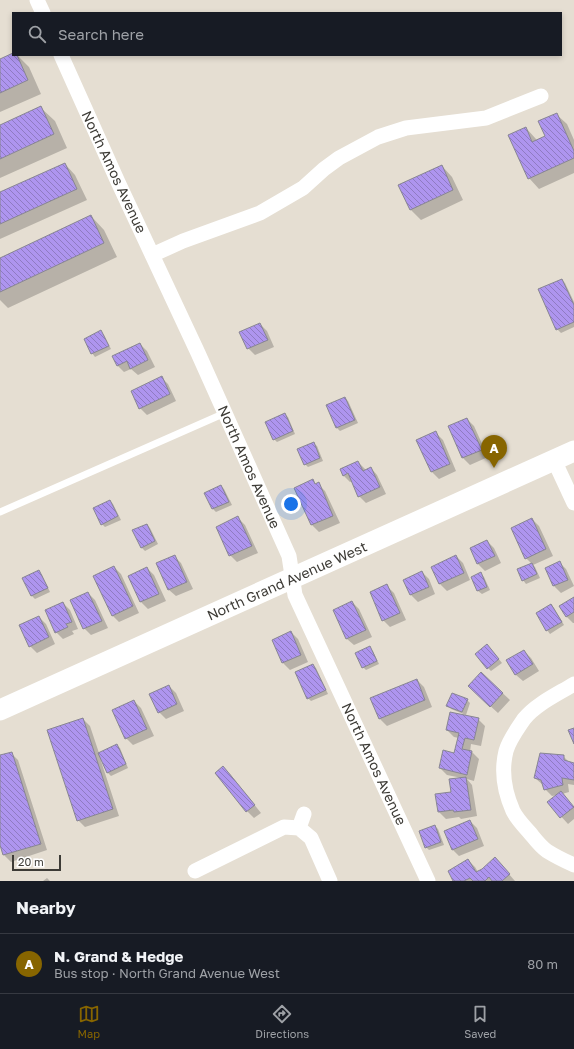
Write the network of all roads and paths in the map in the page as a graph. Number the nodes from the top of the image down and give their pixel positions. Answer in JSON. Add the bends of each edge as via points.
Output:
{"nodes":[{"id":1,"x":37,"y":0,"type":"edge"},
{"id":2,"x":43,"y":12,"type":"edge"},
{"id":3,"x":61,"y":56,"type":"edge"},
{"id":4,"x":541,"y":96,"type":"dead end"},
{"id":5,"x":152,"y":255,"type":"junction"},
{"id":6,"x":225,"y":412,"type":"junction"},
{"id":7,"x":574,"y":451,"type":"edge"},
{"id":8,"x":554,"y":460,"type":"junction"},
{"id":9,"x":574,"y":503,"type":"edge"},
{"id":10,"x":0,"y":512,"type":"edge"},
{"id":11,"x":293,"y":578,"type":"junction"},
{"id":12,"x":574,"y":684,"type":"edge"},
{"id":13,"x":0,"y":710,"type":"edge"},
{"id":14,"x":574,"y":864,"type":"edge"},
{"id":15,"x":195,"y":871,"type":"dead end"},
{"id":16,"x":330,"y":881,"type":"edge"},
{"id":17,"x":428,"y":881,"type":"edge"}],
"edges":[{"from":1,"to":2,"type":"street"},
{"from":3,"to":5,"type":"street","name":"North Amos Avenue"},
{"from":4,"to":5,"type":"street","via":[[486,118],[406,128],[378,137],[339,158],[303,188],[260,213]]},
{"from":5,"to":6,"type":"street","name":"North Amos Avenue"},
{"from":6,"to":10,"type":"lane"},
{"from":6,"to":11,"type":"street","name":"North Amos Avenue","via":[[289,556]]},
{"from":7,"to":8,"type":"main road","name":"North Grand Avenue West"},
{"from":8,"to":9,"type":"street"},
{"from":8,"to":11,"type":"main road","name":"North Grand Avenue West"},
{"from":11,"to":13,"type":"main road","name":"North Grand Avenue West"},
{"from":11,"to":17,"type":"street","name":"North Amos Avenue","via":[[295,595]]},
{"from":12,"to":14,"type":"street","via":[[542,703],[525,718],[506,751],[504,769],[508,796],[522,824],[546,850]]},
{"from":15,"to":16,"type":"street","via":[[284,827],[302,821]]}]}
